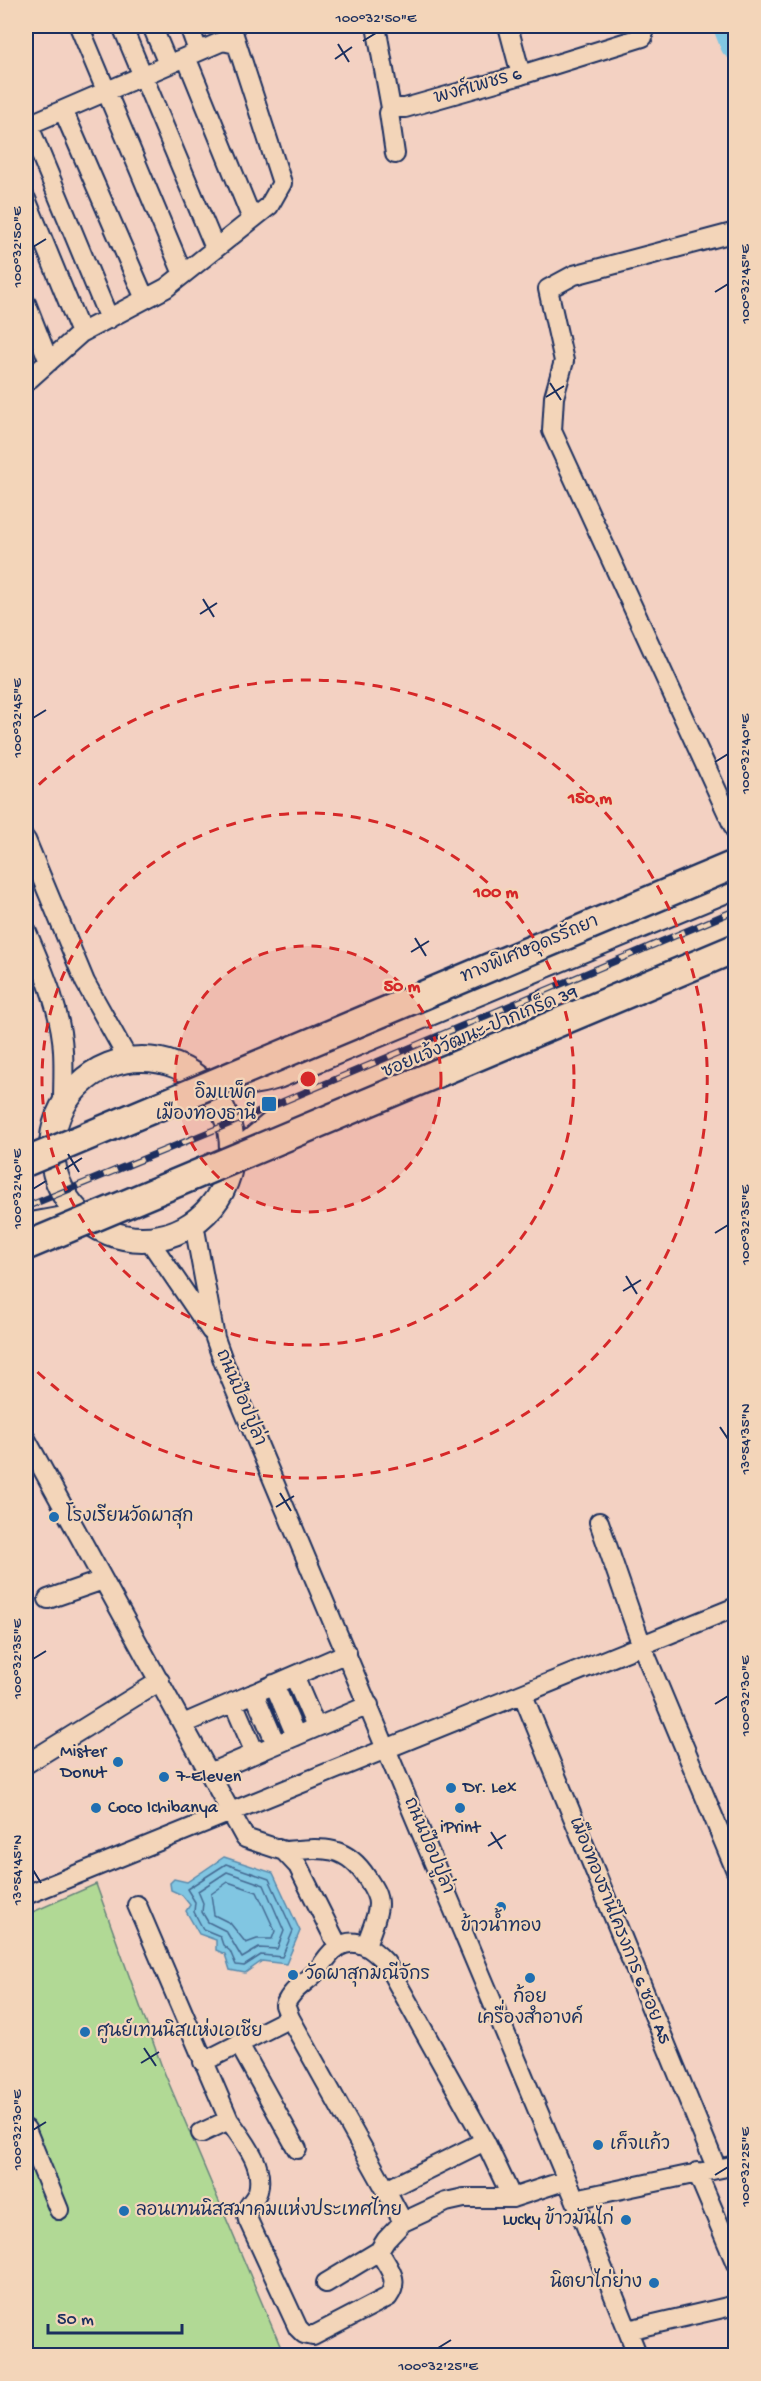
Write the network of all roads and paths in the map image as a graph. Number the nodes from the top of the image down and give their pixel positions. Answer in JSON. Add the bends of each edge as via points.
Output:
{"nodes":[{"id":1,"x":79,"y":26,"type":"edge"},
{"id":2,"x":122,"y":26,"type":"edge"},
{"id":3,"x":152,"y":26,"type":"edge"},
{"id":4,"x":189,"y":26,"type":"edge"},
{"id":5,"x":231,"y":26,"type":"edge"},
{"id":6,"x":376,"y":26,"type":"edge"},
{"id":7,"x":508,"y":26,"type":"edge"},
{"id":8,"x":641,"y":31,"type":"edge"},
{"id":9,"x":236,"y":44,"type":"junction"},
{"id":10,"x":192,"y":54,"type":"junction"},
{"id":11,"x":168,"y":64,"type":"junction"},
{"id":12,"x":143,"y":75,"type":"junction"},
{"id":13,"x":521,"y":75,"type":"junction"},
{"id":14,"x":105,"y":91,"type":"junction"},
{"id":15,"x":391,"y":108,"type":"junction"},
{"id":16,"x":63,"y":110,"type":"junction"},
{"id":17,"x":26,"y":124,"type":"edge"},
{"id":18,"x":395,"y":154,"type":"dead end"},
{"id":19,"x":26,"y":200,"type":"edge"},
{"id":20,"x":252,"y":219,"type":"junction"},
{"id":21,"x":735,"y":232,"type":"edge"},
{"id":22,"x":215,"y":248,"type":"junction"},
{"id":23,"x":183,"y":274,"type":"junction"},
{"id":24,"x":145,"y":299,"type":"junction"},
{"id":25,"x":26,"y":303,"type":"edge"},
{"id":26,"x":108,"y":319,"type":"junction"},
{"id":27,"x":81,"y":333,"type":"junction"},
{"id":28,"x":49,"y":362,"type":"junction"},
{"id":29,"x":26,"y":382,"type":"edge"},
{"id":30,"x":735,"y":831,"type":"edge"},
{"id":31,"x":26,"y":840,"type":"edge"},
{"id":32,"x":735,"y":864,"type":"edge"},
{"id":33,"x":735,"y":885,"type":"edge"},
{"id":34,"x":735,"y":923,"type":"edge"},
{"id":35,"x":26,"y":930,"type":"edge"},
{"id":36,"x":735,"y":948,"type":"edge"},
{"id":37,"x":128,"y":1059,"type":"junction"},
{"id":38,"x":203,"y":1082,"type":"junction"},
{"id":39,"x":63,"y":1103,"type":"junction"},
{"id":40,"x":51,"y":1149,"type":"junction"},
{"id":41,"x":233,"y":1156,"type":"junction"},
{"id":42,"x":26,"y":1162,"type":"edge"},
{"id":43,"x":26,"y":1172,"type":"edge"},
{"id":44,"x":80,"y":1216,"type":"junction"},
{"id":45,"x":194,"y":1224,"type":"junction"},
{"id":46,"x":26,"y":1226,"type":"edge"},
{"id":47,"x":149,"y":1240,"type":"junction"},
{"id":48,"x":26,"y":1246,"type":"edge"},
{"id":49,"x":215,"y":1338,"type":"junction"},
{"id":50,"x":26,"y":1439,"type":"edge"},
{"id":51,"x":599,"y":1522,"type":"dead end"},
{"id":52,"x":103,"y":1580,"type":"junction"},
{"id":53,"x":48,"y":1599,"type":"dead end"},
{"id":54,"x":735,"y":1607,"type":"edge"},
{"id":55,"x":642,"y":1646,"type":"junction"},
{"id":56,"x":347,"y":1653,"type":"junction"},
{"id":57,"x":294,"y":1676,"type":"junction"},
{"id":58,"x":160,"y":1681,"type":"junction"},
{"id":59,"x":274,"y":1684,"type":"junction"},
{"id":60,"x":254,"y":1693,"type":"junction"},
{"id":61,"x":523,"y":1695,"type":"junction"},
{"id":62,"x":233,"y":1702,"type":"junction"},
{"id":63,"x":369,"y":1705,"type":"junction"},
{"id":64,"x":183,"y":1724,"type":"junction"},
{"id":65,"x":316,"y":1727,"type":"junction"},
{"id":66,"x":296,"y":1736,"type":"junction"},
{"id":67,"x":276,"y":1744,"type":"junction"},
{"id":68,"x":387,"y":1748,"type":"junction"},
{"id":69,"x":255,"y":1753,"type":"junction"},
{"id":70,"x":26,"y":1764,"type":"edge"},
{"id":71,"x":209,"y":1773,"type":"junction"},
{"id":72,"x":232,"y":1813,"type":"junction"},
{"id":73,"x":284,"y":1851,"type":"junction"},
{"id":74,"x":735,"y":1871,"type":"edge"},
{"id":75,"x":26,"y":1895,"type":"edge"},
{"id":76,"x":137,"y":1905,"type":"dead end"},
{"id":77,"x":366,"y":1945,"type":"junction"},
{"id":78,"x":338,"y":1946,"type":"junction"},
{"id":79,"x":290,"y":2018,"type":"junction"},
{"id":80,"x":239,"y":2044,"type":"junction"},
{"id":81,"x":203,"y":2062,"type":"junction"},
{"id":82,"x":229,"y":2120,"type":"junction"},
{"id":83,"x":26,"y":2129,"type":"edge"},
{"id":84,"x":201,"y":2133,"type":"dead end"},
{"id":85,"x":484,"y":2142,"type":"junction"},
{"id":86,"x":297,"y":2150,"type":"dead end"},
{"id":87,"x":735,"y":2165,"type":"edge"},
{"id":88,"x":716,"y":2167,"type":"junction"},
{"id":89,"x":697,"y":2172,"type":"junction"},
{"id":90,"x":567,"y":2180,"type":"junction"},
{"id":91,"x":386,"y":2190,"type":"junction"},
{"id":92,"x":512,"y":2198,"type":"junction"},
{"id":93,"x":575,"y":2199,"type":"junction"},
{"id":94,"x":59,"y":2210,"type":"dead end"},
{"id":95,"x":403,"y":2222,"type":"junction"},
{"id":96,"x":379,"y":2251,"type":"junction"},
{"id":97,"x":735,"y":2264,"type":"edge"},
{"id":98,"x":326,"y":2283,"type":"dead end"},
{"id":99,"x":735,"y":2305,"type":"edge"},
{"id":100,"x":628,"y":2331,"type":"junction"},
{"id":101,"x":638,"y":2355,"type":"edge"}],
"edges":[{"from":1,"to":14,"type":"street"},
{"from":2,"to":12,"type":"street"},
{"from":3,"to":11,"type":"street"},
{"from":4,"to":10,"type":"street"},
{"from":5,"to":9,"type":"street"},
{"from":6,"to":15,"type":"street"},
{"from":7,"to":13,"type":"street"},
{"from":8,"to":13,"type":"street","name":"พงศ์เพชร 6"},
{"from":9,"to":10,"type":"street","via":[[223,40]]},
{"from":9,"to":20,"type":"street","via":[[282,183],[269,206]]},
{"from":10,"to":11,"type":"street"},
{"from":10,"to":20,"type":"street"},
{"from":11,"to":12,"type":"street"},
{"from":12,"to":14,"type":"street"},
{"from":12,"to":22,"type":"street"},
{"from":13,"to":15,"type":"street","name":"พงศ์เพชร 6","via":[[405,108]]},
{"from":14,"to":16,"type":"street"},
{"from":14,"to":23,"type":"street"},
{"from":15,"to":18,"type":"street"},
{"from":16,"to":17,"type":"street"},
{"from":16,"to":24,"type":"street"},
{"from":17,"to":26,"type":"street"},
{"from":19,"to":27,"type":"street"},
{"from":20,"to":22,"type":"street"},
{"from":21,"to":30,"type":"street","via":[[574,275],[548,289],[564,361],[554,397],[552,431]]},
{"from":22,"to":23,"type":"street"},
{"from":23,"to":24,"type":"street"},
{"from":24,"to":26,"type":"street"},
{"from":25,"to":28,"type":"street"},
{"from":26,"to":27,"type":"street"},
{"from":27,"to":28,"type":"street"},
{"from":28,"to":29,"type":"street"},
{"from":31,"to":37,"type":"street","via":[[85,982]]},
{"from":32,"to":42,"type":"highway","name":"ทางพิเศษอุดรรัถยา","bridge":true},
{"from":33,"to":38,"type":"main road","name":"ซอยแจ้งวัฒนะ-ปากเกร็ด 39","via":[[278,1076],[235,1085]]},
{"from":34,"to":41,"type":"main road","name":"ซอยแจ้งวัฒนะ-ปากเกร็ด 39","via":[[448,1048],[284,1114]]},
{"from":35,"to":39,"type":"street","via":[[56,1010],[63,1050]]},
{"from":36,"to":48,"type":"highway","bridge":true},
{"from":37,"to":38,"type":"main road","name":"ซอยแจ้งวัฒนะ-ปากเกร็ด 39","via":[[168,1062]]},
{"from":37,"to":39,"type":"main road","name":"ซอยแจ้งวัฒนะ-ปากเกร็ด 39","via":[[102,1067],[80,1082]]},
{"from":38,"to":41,"type":"main road","name":"ซอยแจ้งวัฒนะ-ปากเกร็ด 39","via":[[220,1103],[231,1129]]},
{"from":39,"to":40,"type":"main road","name":"ซอยแจ้งวัฒนะ-ปากเกร็ด 39","via":[[54,1125]]},
{"from":40,"to":43,"type":"main road"},
{"from":40,"to":44,"type":"main road","name":"ซอยแจ้งวัฒนะ-ปากเกร็ด 39","via":[[59,1185]]},
{"from":41,"to":45,"type":"main road","name":"ซอยแจ้งวัฒนะ-ปากเกร็ด 39","via":[[227,1183],[214,1206]]},
{"from":44,"to":46,"type":"main road"},
{"from":44,"to":47,"type":"main road","name":"ซอยแจ้งวัฒนะ-ปากเกร็ด 39","via":[[112,1235]]},
{"from":45,"to":47,"type":"main road","name":"ซอยแจ้งวัฒนะ-ปากเกร็ด 39","via":[[173,1235]]},
{"from":45,"to":49,"type":"street"},
{"from":47,"to":49,"type":"street"},
{"from":49,"to":56,"type":"street","name":"ถนนป๊อปปูล่า"},
{"from":50,"to":52,"type":"street"},
{"from":51,"to":55,"type":"street"},
{"from":52,"to":53,"type":"street"},
{"from":52,"to":58,"type":"street"},
{"from":54,"to":55,"type":"street"},
{"from":55,"to":61,"type":"street"},
{"from":55,"to":74,"type":"street"},
{"from":56,"to":57,"type":"street"},
{"from":56,"to":63,"type":"street","name":"ถนนป๊อปปูล่า"},
{"from":57,"to":59,"type":"street"},
{"from":57,"to":65,"type":"street"},
{"from":58,"to":64,"type":"street"},
{"from":58,"to":70,"type":"street"},
{"from":59,"to":60,"type":"street"},
{"from":59,"to":66,"type":"street"},
{"from":60,"to":62,"type":"street"},
{"from":60,"to":67,"type":"street"},
{"from":61,"to":68,"type":"street"},
{"from":61,"to":88,"type":"street","name":"เมืองทองธานีโครงการ 6 ซอย A5"},
{"from":62,"to":64,"type":"street"},
{"from":62,"to":69,"type":"street"},
{"from":63,"to":65,"type":"street"},
{"from":63,"to":68,"type":"street","name":"ถนนป๊อปปูล่า"},
{"from":64,"to":71,"type":"street"},
{"from":65,"to":66,"type":"street"},
{"from":66,"to":67,"type":"street"},
{"from":67,"to":69,"type":"street"},
{"from":68,"to":72,"type":"street"},
{"from":68,"to":90,"type":"street","name":"ถนนป๊อปปูล่า"},
{"from":69,"to":71,"type":"street"},
{"from":71,"to":72,"type":"street"},
{"from":72,"to":73,"type":"street","via":[[245,1838]]},
{"from":72,"to":75,"type":"street"},
{"from":73,"to":77,"type":"street","via":[[329,1848],[361,1869],[376,1893],[378,1904]]},
{"from":73,"to":78,"type":"street","via":[[298,1866]]},
{"from":76,"to":81,"type":"street"},
{"from":77,"to":78,"type":"street"},
{"from":77,"to":85,"type":"street","via":[[386,1963]]},
{"from":78,"to":79,"type":"street","via":[[315,1973],[289,1994],[285,2005]]},
{"from":79,"to":80,"type":"street"},
{"from":79,"to":91,"type":"street"},
{"from":80,"to":81,"type":"street"},
{"from":80,"to":86,"type":"street"},
{"from":81,"to":82,"type":"street"},
{"from":82,"to":84,"type":"street"},
{"from":82,"to":96,"type":"street","via":[[254,2158],[260,2181],[246,2211],[248,2220],[304,2334],[313,2336],[388,2297],[395,2281]]},
{"from":83,"to":94,"type":"street"},
{"from":85,"to":91,"type":"street"},
{"from":85,"to":92,"type":"street"},
{"from":87,"to":88,"type":"street"},
{"from":88,"to":89,"type":"street"},
{"from":89,"to":93,"type":"street"},
{"from":89,"to":97,"type":"street"},
{"from":90,"to":92,"type":"street"},
{"from":90,"to":93,"type":"street","name":"ถนนป๊อปปูล่า"},
{"from":91,"to":95,"type":"street"},
{"from":92,"to":95,"type":"street","via":[[464,2198]]},
{"from":93,"to":100,"type":"street","name":"ถนนป๊อปปูล่า"},
{"from":95,"to":96,"type":"street"},
{"from":96,"to":98,"type":"street"},
{"from":99,"to":100,"type":"street"},
{"from":100,"to":101,"type":"street","name":"ถนนป๊อปปูล่า"}]}
